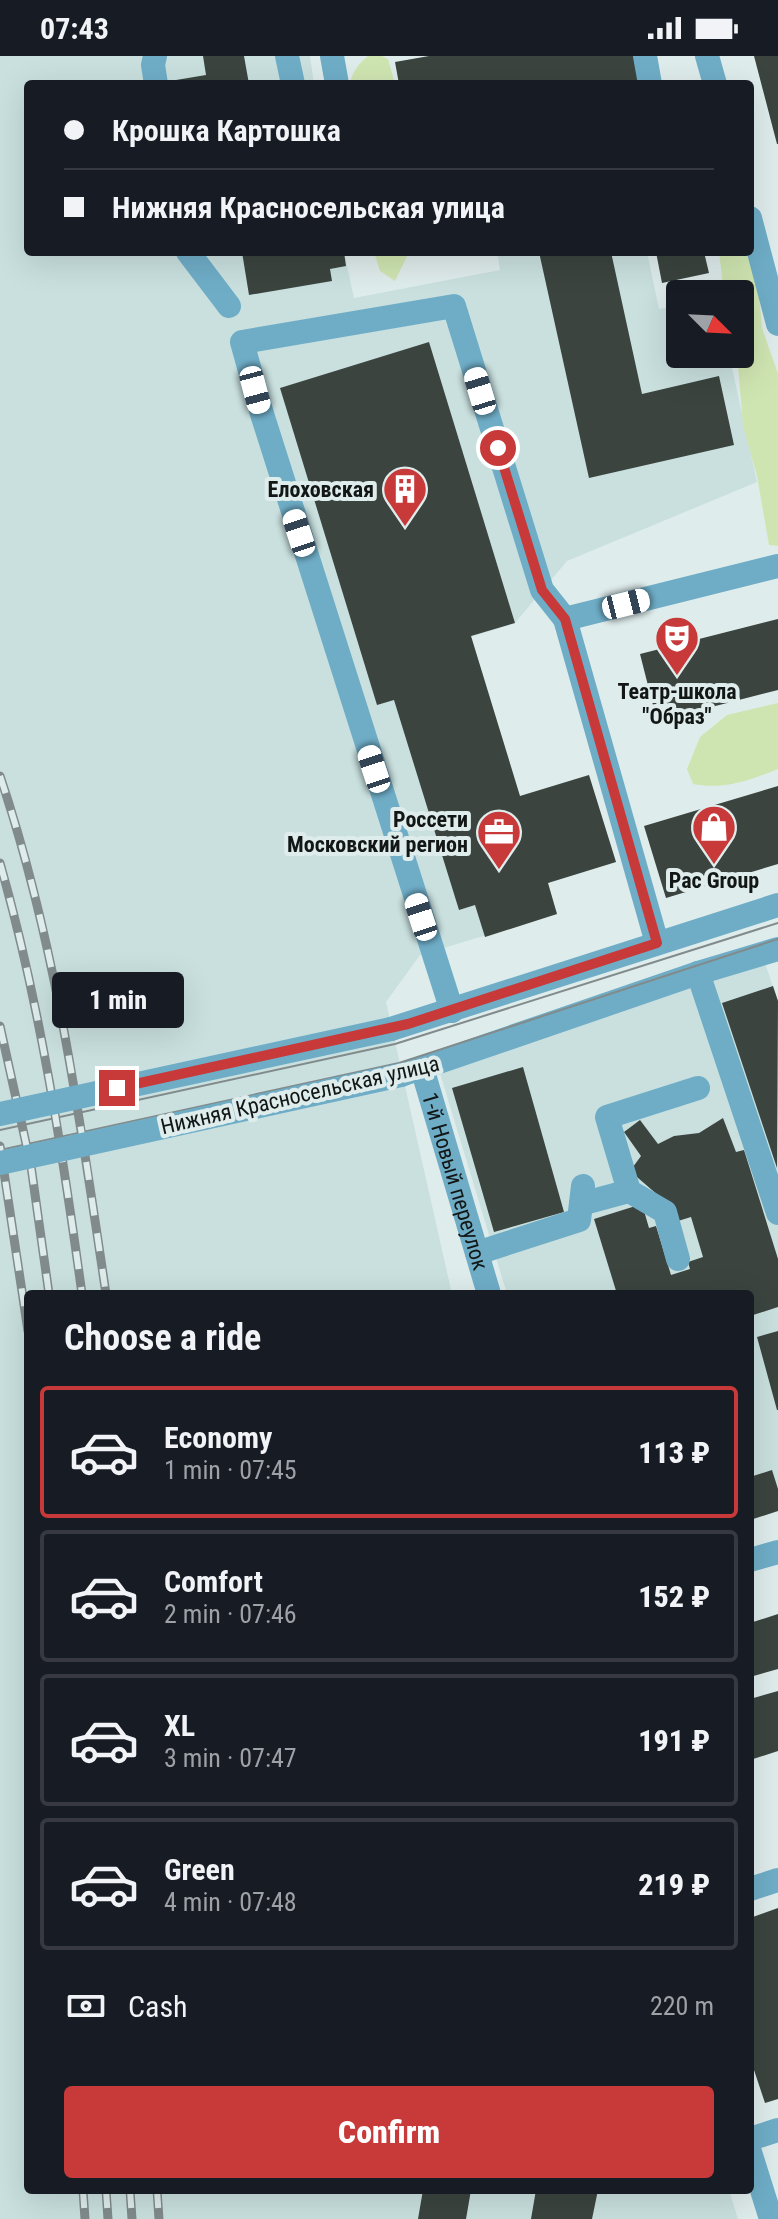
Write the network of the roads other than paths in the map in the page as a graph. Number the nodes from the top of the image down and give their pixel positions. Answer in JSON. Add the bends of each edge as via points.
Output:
{"nodes":[{"id":1,"x":155,"y":56,"type":"edge"},
{"id":2,"x":287,"y":56,"type":"edge"},
{"id":3,"x":332,"y":56,"type":"edge"},
{"id":4,"x":645,"y":56,"type":"edge"},
{"id":5,"x":707,"y":56,"type":"edge"},
{"id":6,"x":155,"y":80,"type":"edge"},
{"id":7,"x":292,"y":80,"type":"edge"},
{"id":8,"x":336,"y":80,"type":"edge"},
{"id":9,"x":649,"y":80,"type":"edge"},
{"id":10,"x":714,"y":80,"type":"edge"},
{"id":11,"x":754,"y":233,"type":"edge"},
{"id":12,"x":191,"y":256,"type":"edge"},
{"id":13,"x":229,"y":306,"type":"dead end"},
{"id":14,"x":778,"y":324,"type":"edge"},
{"id":15,"x":778,"y":566,"type":"edge"},
{"id":16,"x":565,"y":619,"type":"junction"},
{"id":17,"x":778,"y":905,"type":"edge"},
{"id":18,"x":657,"y":943,"type":"junction"},
{"id":19,"x":778,"y":949,"type":"edge"},
{"id":20,"x":698,"y":973,"type":"junction"},
{"id":21,"x":452,"y":1011,"type":"junction"},
{"id":22,"x":412,"y":1072,"type":"junction"},
{"id":23,"x":698,"y":1088,"type":"dead end"},
{"id":24,"x":0,"y":1114,"type":"edge"},
{"id":25,"x":0,"y":1163,"type":"edge"},
{"id":26,"x":629,"y":1191,"type":"junction"},
{"id":27,"x":778,"y":1213,"type":"edge"},
{"id":28,"x":477,"y":1253,"type":"junction"},
{"id":29,"x":678,"y":1259,"type":"dead end"},
{"id":30,"x":488,"y":1290,"type":"edge"},
{"id":31,"x":778,"y":1552,"type":"edge"},
{"id":32,"x":754,"y":1559,"type":"edge"},
{"id":33,"x":778,"y":1880,"type":"edge"},
{"id":34,"x":754,"y":1888,"type":"edge"},
{"id":35,"x":778,"y":2130,"type":"edge"},
{"id":36,"x":754,"y":2138,"type":"edge"},
{"id":37,"x":754,"y":2165,"type":"edge"},
{"id":38,"x":771,"y":2219,"type":"edge"}],
"edges":[{"from":1,"to":6,"type":"street"},
{"from":2,"to":7,"type":"street"},
{"from":3,"to":8,"type":"street"},
{"from":4,"to":9,"type":"street"},
{"from":5,"to":10,"type":"street"},
{"from":11,"to":14,"type":"street"},
{"from":12,"to":13,"type":"street"},
{"from":15,"to":16,"type":"street"},
{"from":16,"to":18,"type":"street"},
{"from":16,"to":21,"type":"street","via":[[542,590],[454,306],[242,342]]},
{"from":17,"to":18,"type":"street","name":"Нижняя Красносельская улица"},
{"from":18,"to":21,"type":"street","name":"Нижняя Красносельская улица"},
{"from":19,"to":20,"type":"street","name":"Нижняя Красносельская улица"},
{"from":20,"to":22,"type":"street","name":"Нижняя Красносельская улица"},
{"from":20,"to":27,"type":"street"},
{"from":21,"to":24,"type":"street","name":"Нижняя Красносельская улица","bridge":true},
{"from":22,"to":25,"type":"street","name":"Нижняя Красносельская улица","bridge":true},
{"from":22,"to":28,"type":"street","name":"1-й Новый переулок"},
{"from":23,"to":26,"type":"street","via":[[607,1117]]},
{"from":26,"to":28,"type":"street","via":[[582,1195],[579,1220]]},
{"from":26,"to":29,"type":"street","via":[[665,1212]]},
{"from":28,"to":30,"type":"street","name":"1-й Новый переулок"},
{"from":31,"to":32,"type":"street"},
{"from":33,"to":34,"type":"street"},
{"from":35,"to":36,"type":"street"},
{"from":37,"to":38,"type":"street"}]}
